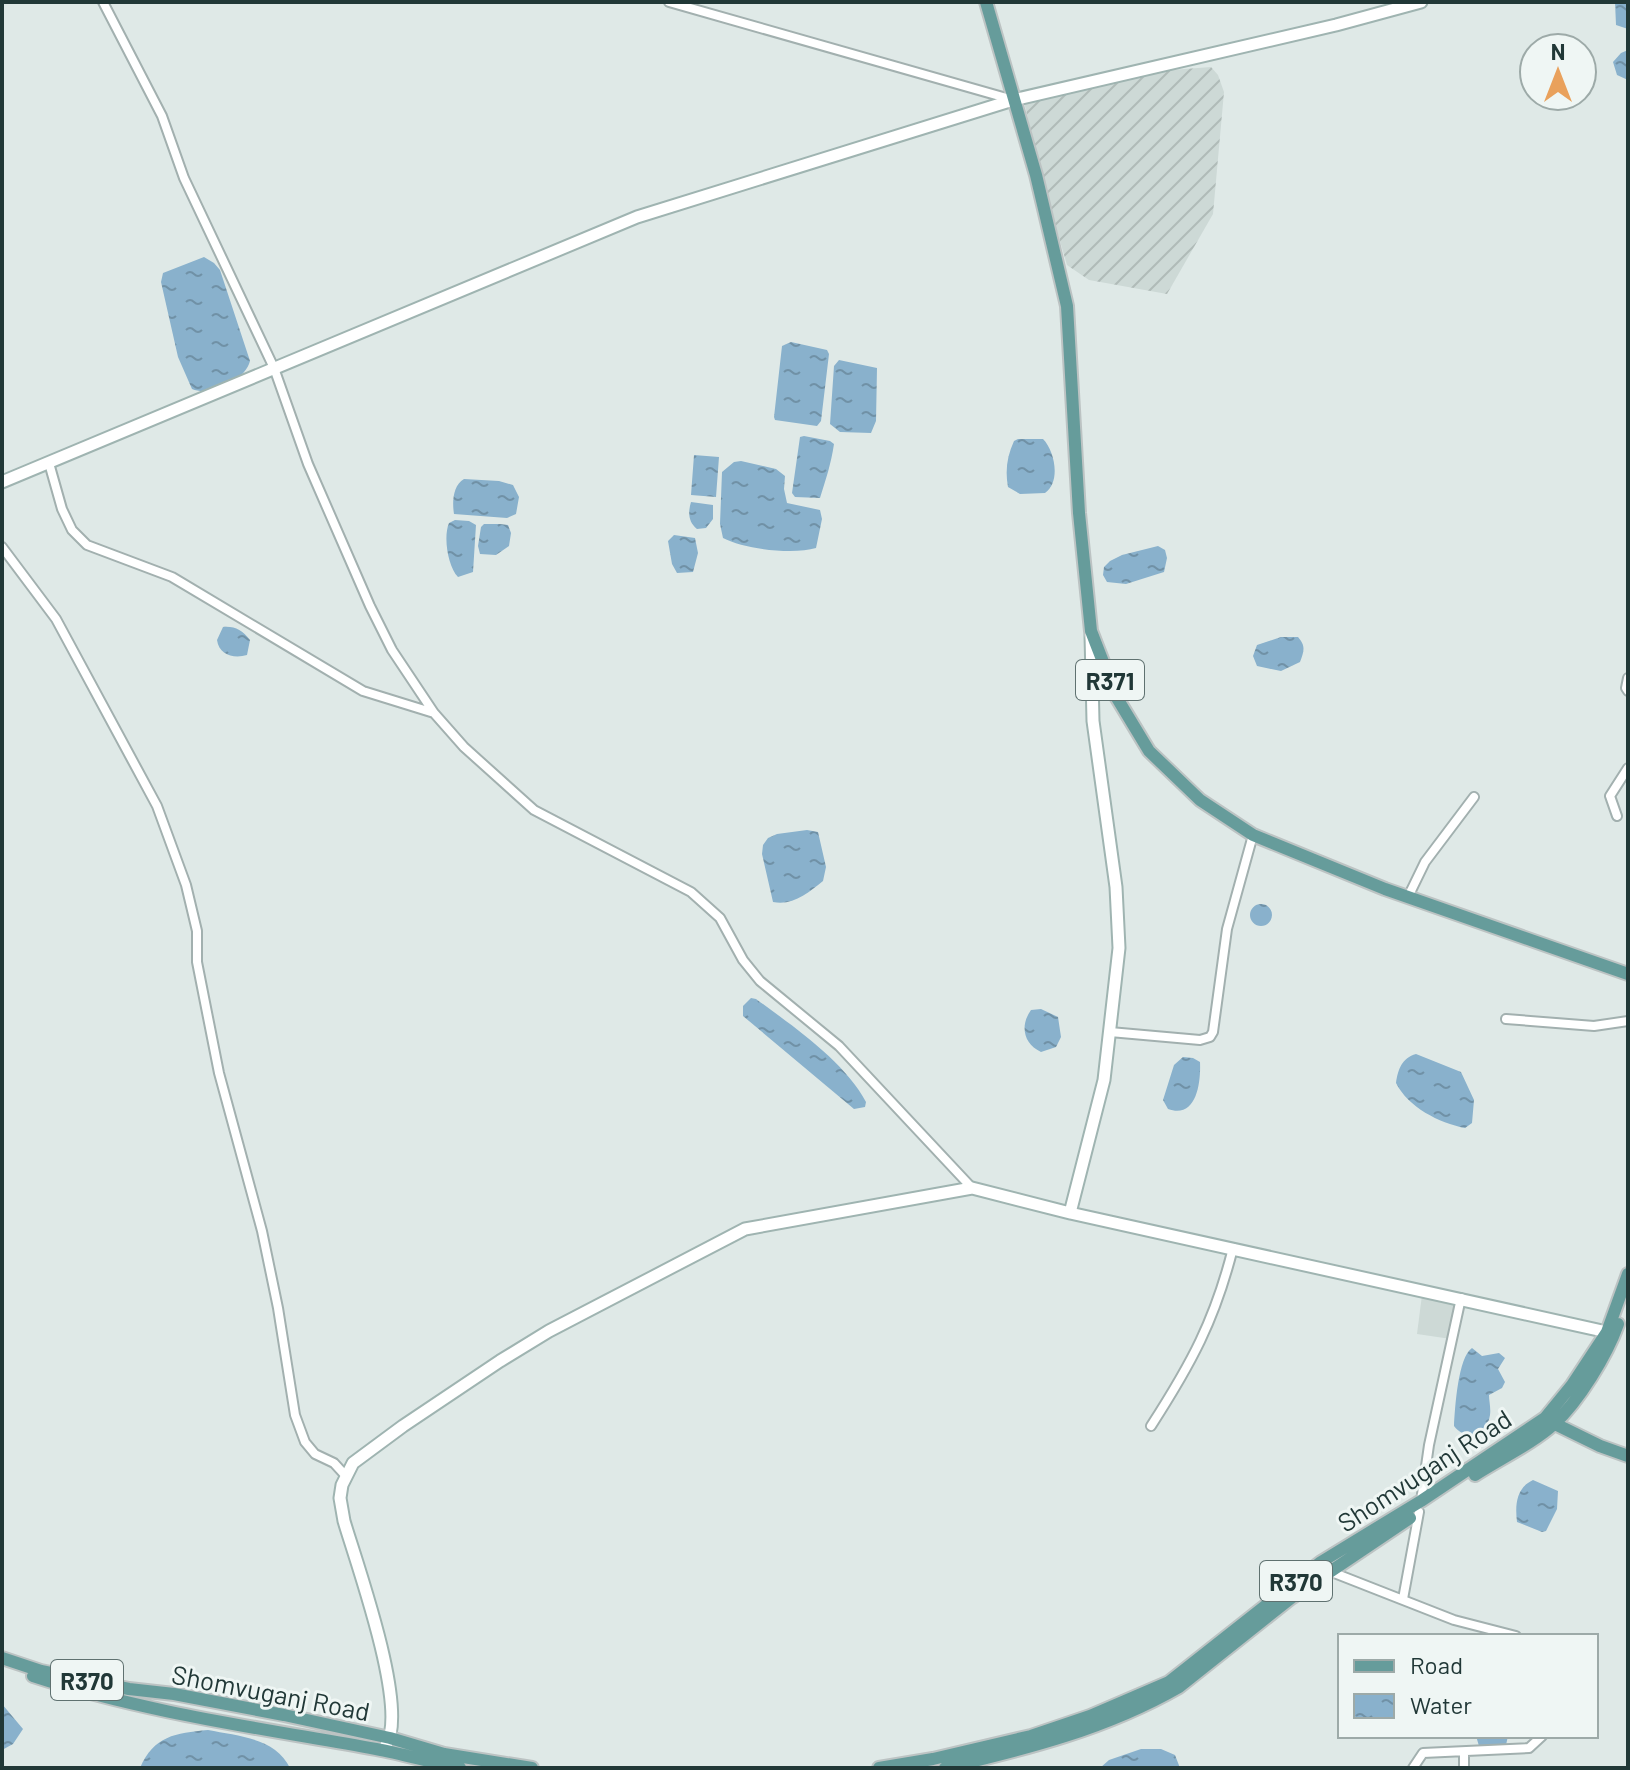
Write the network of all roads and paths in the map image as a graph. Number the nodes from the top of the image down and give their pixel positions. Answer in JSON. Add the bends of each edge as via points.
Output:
{"nodes":[{"id":1,"x":103,"y":2,"type":"edge"},
{"id":2,"x":669,"y":2,"type":"edge"},
{"id":3,"x":986,"y":2,"type":"edge"},
{"id":4,"x":1421,"y":2,"type":"edge"},
{"id":5,"x":1013,"y":100,"type":"junction"},
{"id":6,"x":274,"y":368,"type":"junction"},
{"id":7,"x":49,"y":463,"type":"junction"},
{"id":8,"x":2,"y":482,"type":"edge"},
{"id":9,"x":2,"y":547,"type":"edge"},
{"id":10,"x":1091,"y":631,"type":"junction"},
{"id":11,"x":1628,"y":678,"type":"edge"},
{"id":12,"x":1628,"y":691,"type":"edge"},
{"id":13,"x":434,"y":713,"type":"junction"},
{"id":14,"x":1628,"y":768,"type":"edge"},
{"id":15,"x":1474,"y":797,"type":"dead end"},
{"id":16,"x":1617,"y":816,"type":"dead end"},
{"id":17,"x":1253,"y":835,"type":"junction"},
{"id":18,"x":1408,"y":897,"type":"junction"},
{"id":19,"x":1604,"y":966,"type":"junction"},
{"id":20,"x":1628,"y":974,"type":"edge"},
{"id":21,"x":1628,"y":984,"type":"edge"},
{"id":22,"x":1506,"y":1019,"type":"dead end"},
{"id":23,"x":1628,"y":1021,"type":"edge"},
{"id":24,"x":1110,"y":1032,"type":"junction"},
{"id":25,"x":972,"y":1188,"type":"junction"},
{"id":26,"x":1070,"y":1213,"type":"junction"},
{"id":27,"x":1233,"y":1248,"type":"junction"},
{"id":28,"x":1628,"y":1274,"type":"edge"},
{"id":29,"x":1628,"y":1294,"type":"edge"},
{"id":30,"x":1461,"y":1298,"type":"junction"},
{"id":31,"x":1607,"y":1332,"type":"junction"},
{"id":32,"x":1549,"y":1421,"type":"junction"},
{"id":33,"x":1151,"y":1426,"type":"dead end"},
{"id":34,"x":1628,"y":1456,"type":"edge"},
{"id":35,"x":345,"y":1475,"type":"junction"},
{"id":36,"x":1420,"y":1507,"type":"junction"},
{"id":37,"x":1329,"y":1571,"type":"junction"},
{"id":38,"x":1403,"y":1599,"type":"junction"},
{"id":39,"x":1508,"y":1634,"type":"edge"},
{"id":40,"x":2,"y":1658,"type":"edge"},
{"id":41,"x":2,"y":1666,"type":"edge"},
{"id":42,"x":390,"y":1738,"type":"junction"},
{"id":43,"x":1540,"y":1738,"type":"edge"},
{"id":44,"x":381,"y":1750,"type":"junction"},
{"id":45,"x":1464,"y":1753,"type":"junction"},
{"id":46,"x":442,"y":1766,"type":"edge"},
{"id":47,"x":460,"y":1768,"type":"edge"},
{"id":48,"x":532,"y":1768,"type":"edge"},
{"id":49,"x":879,"y":1768,"type":"edge"},
{"id":50,"x":945,"y":1768,"type":"edge"},
{"id":51,"x":1413,"y":1768,"type":"edge"},
{"id":52,"x":1464,"y":1768,"type":"edge"}],
"edges":[{"from":1,"to":6,"type":"street","via":[[162,116],[184,178]]},
{"from":2,"to":5,"type":"street"},
{"from":3,"to":5,"type":"main road","number":"R371"},
{"from":4,"to":5,"type":"street"},
{"from":5,"to":6,"type":"street","via":[[637,217]]},
{"from":5,"to":10,"type":"main road","number":"R371","via":[[1067,306]]},
{"from":6,"to":7,"type":"street"},
{"from":6,"to":13,"type":"street","via":[[308,464],[370,606]]},
{"from":7,"to":8,"type":"street"},
{"from":7,"to":13,"type":"street","via":[[62,509],[87,545],[172,577],[363,691]]},
{"from":9,"to":35,"type":"street","via":[[56,619],[157,806],[172,845],[197,931],[197,962],[219,1073],[262,1231],[295,1415],[315,1454]]},
{"from":10,"to":17,"type":"main road","number":"R371","via":[[1117,698],[1149,751],[1200,800]]},
{"from":10,"to":24,"type":"street","via":[[1093,721],[1117,902],[1119,948]]},
{"from":11,"to":12,"type":"street"},
{"from":13,"to":25,"type":"street","via":[[534,810],[691,892],[711,908],[760,981],[839,1046]]},
{"from":14,"to":16,"type":"street","via":[[1610,796]]},
{"from":15,"to":18,"type":"street","via":[[1425,862]]},
{"from":17,"to":18,"type":"main road","number":"R371"},
{"from":17,"to":24,"type":"street","via":[[1227,929],[1210,1037]]},
{"from":18,"to":19,"type":"main road","number":"R371"},
{"from":19,"to":20,"type":"main road","number":"R371"},
{"from":19,"to":21,"type":"main road","number":"R371"},
{"from":22,"to":23,"type":"street","via":[[1594,1026]]},
{"from":24,"to":26,"type":"street","via":[[1098,1109]]},
{"from":25,"to":26,"type":"street"},
{"from":25,"to":35,"type":"street","via":[[745,1229],[500,1361],[364,1453]]},
{"from":26,"to":27,"type":"street"},
{"from":27,"to":30,"type":"street"},
{"from":27,"to":33,"type":"street","via":[[1199,1348]]},
{"from":28,"to":31,"type":"main road","name":"Shomvuganj Road","number":"R370"},
{"from":29,"to":32,"type":"main road","name":"Shomvuganj Road","number":"R370","via":[[1612,1339],[1581,1391]]},
{"from":30,"to":31,"type":"street"},
{"from":30,"to":36,"type":"street"},
{"from":31,"to":32,"type":"main road","name":"Shomvuganj Road","number":"R370"},
{"from":32,"to":34,"type":"main road"},
{"from":32,"to":36,"type":"main road","name":"Shomvuganj Road","number":"R370"},
{"from":35,"to":42,"type":"street","via":[[340,1498],[387,1670]]},
{"from":36,"to":37,"type":"main road","name":"Shomvuganj Road","number":"R370"},
{"from":36,"to":38,"type":"street"},
{"from":36,"to":49,"type":"main road","name":"Shomvuganj Road","number":"R370","via":[[1321,1562],[1169,1682],[1031,1736]]},
{"from":37,"to":38,"type":"street"},
{"from":37,"to":50,"type":"main road","name":"Shomvuganj Road","number":"R370","via":[[1158,1699],[1034,1747]]},
{"from":38,"to":39,"type":"street"},
{"from":40,"to":42,"type":"main road","name":"Shomvuganj Road","number":"R370","via":[[41,1671]]},
{"from":41,"to":44,"type":"main road","name":"Shomvuganj Road","number":"R370","via":[[124,1704]]},
{"from":42,"to":44,"type":"street"},
{"from":42,"to":48,"type":"main road","name":"Shomvuganj Road","number":"R370","via":[[444,1754]]},
{"from":43,"to":45,"type":"street","via":[[1529,1748]]},
{"from":44,"to":46,"type":"main road","name":"Shomvuganj Road","number":"R370"},
{"from":45,"to":51,"type":"street","via":[[1423,1753]]},
{"from":45,"to":52,"type":"street"},
{"from":46,"to":47,"type":"main road","name":"Shomvuganj Road","number":"R370"}]}
